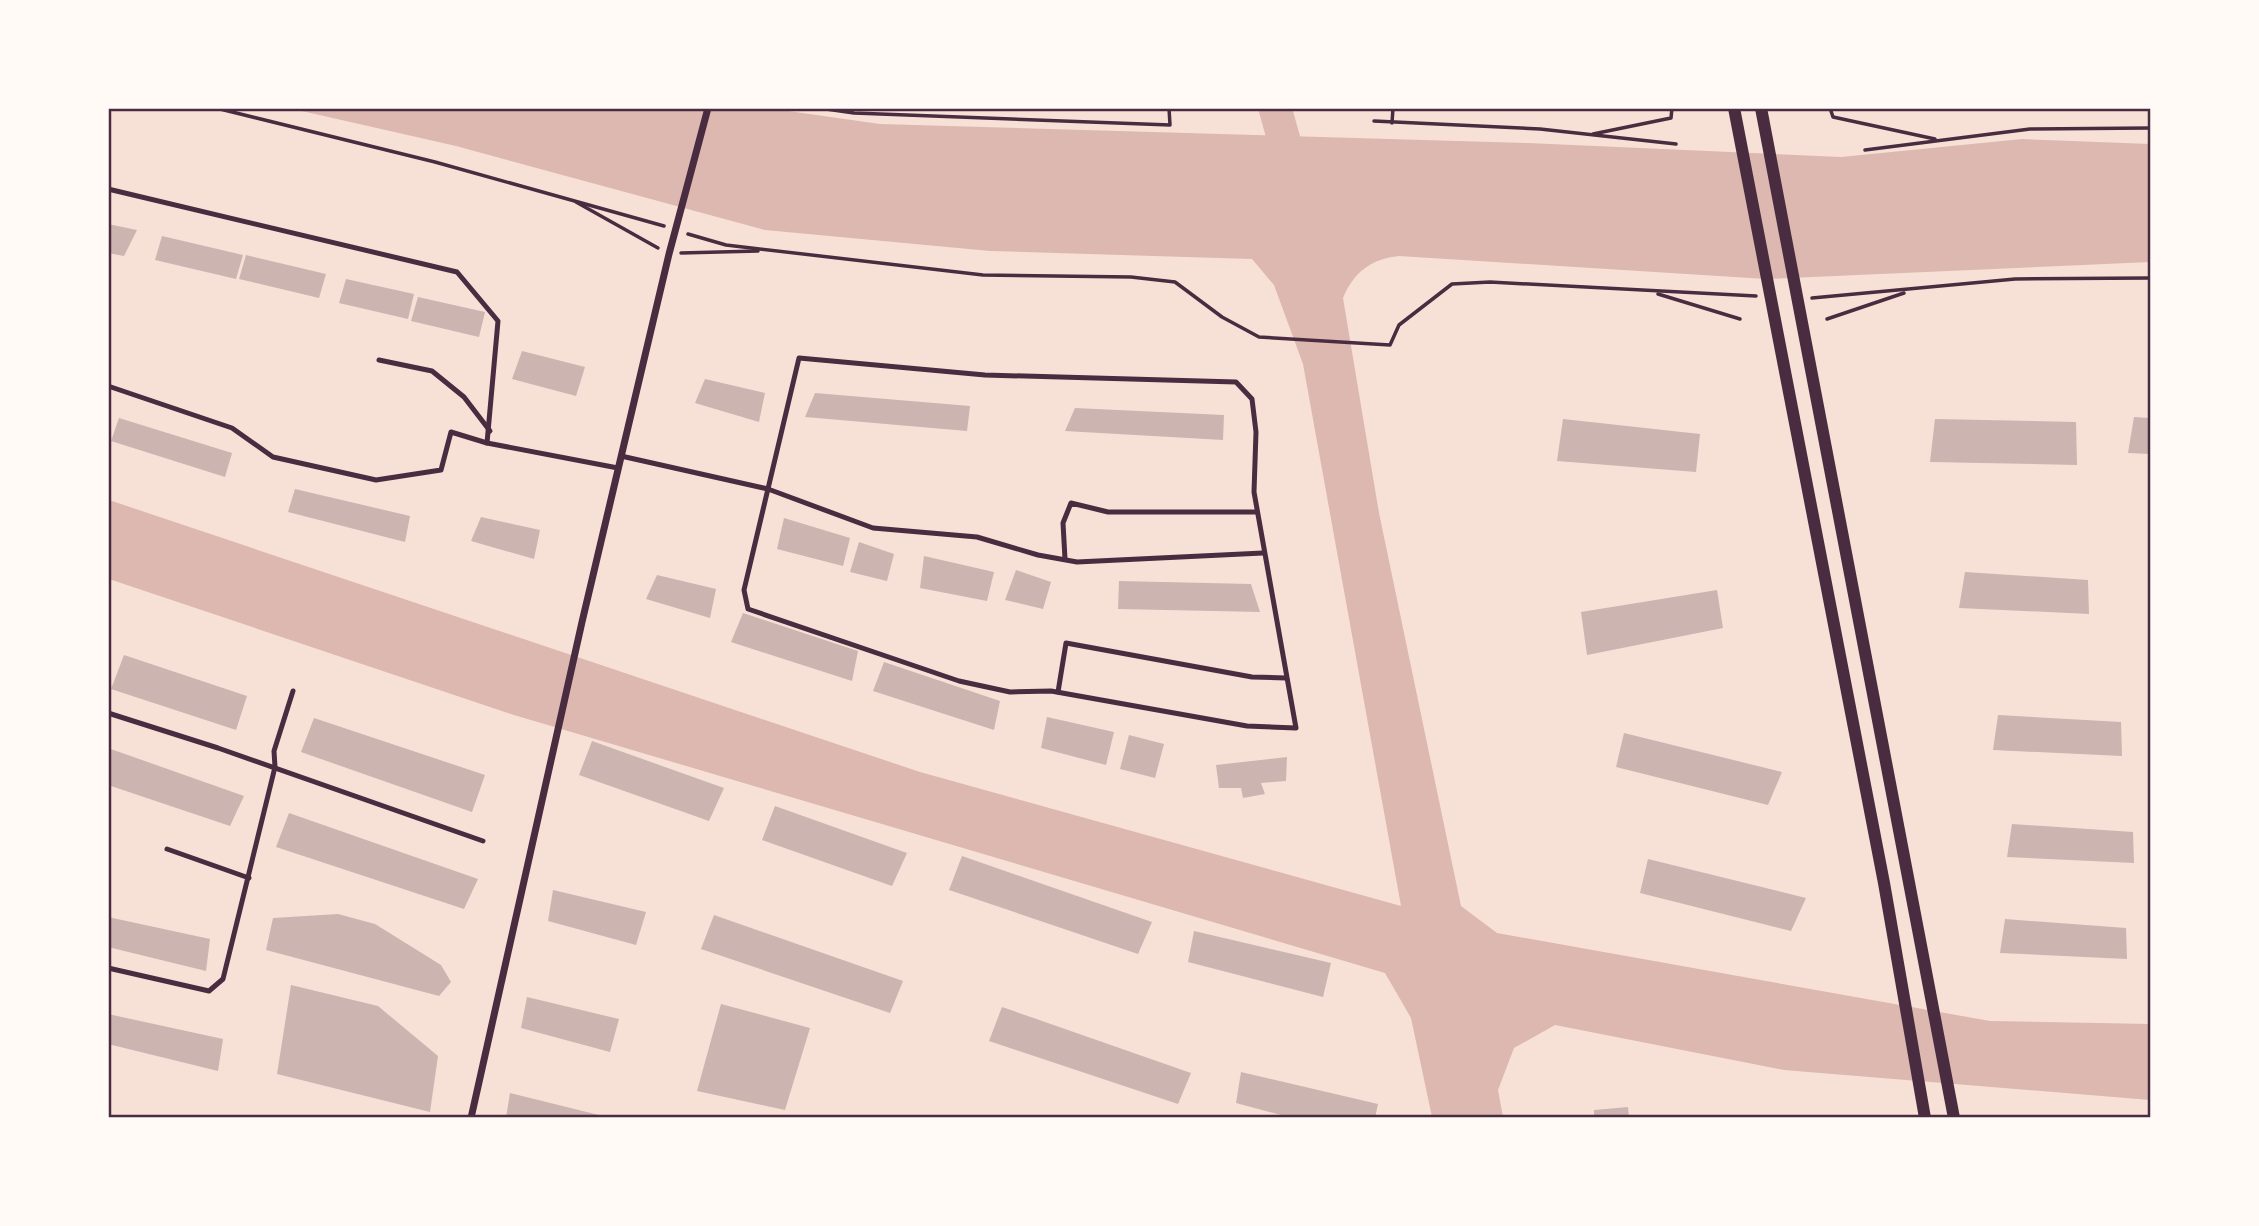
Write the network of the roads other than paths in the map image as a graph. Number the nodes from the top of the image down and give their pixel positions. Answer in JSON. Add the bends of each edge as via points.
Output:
{"nodes":[{"id":1,"x":708,"y":108,"type":"edge"},
{"id":2,"x":1734,"y":108,"type":"edge"},
{"id":3,"x":1761,"y":108,"type":"edge"},
{"id":4,"x":108,"y":190,"type":"edge"},
{"id":5,"x":379,"y":360,"type":"dead end"},
{"id":6,"x":108,"y":386,"type":"edge"},
{"id":7,"x":490,"y":431,"type":"junction"},
{"id":8,"x":487,"y":443,"type":"junction"},
{"id":9,"x":621,"y":456,"type":"junction"},
{"id":10,"x":618,"y":468,"type":"junction"},
{"id":11,"x":768,"y":489,"type":"junction"},
{"id":12,"x":1257,"y":512,"type":"junction"},
{"id":13,"x":1263,"y":553,"type":"junction"},
{"id":14,"x":1065,"y":559,"type":"junction"},
{"id":15,"x":1286,"y":678,"type":"junction"},
{"id":16,"x":293,"y":691,"type":"dead end"},
{"id":17,"x":1058,"y":692,"type":"junction"},
{"id":18,"x":108,"y":713,"type":"edge"},
{"id":19,"x":275,"y":767,"type":"junction"},
{"id":20,"x":483,"y":841,"type":"dead end"},
{"id":21,"x":167,"y":849,"type":"dead end"},
{"id":22,"x":249,"y":878,"type":"junction"},
{"id":23,"x":108,"y":968,"type":"edge"},
{"id":24,"x":471,"y":1118,"type":"edge"},
{"id":25,"x":1925,"y":1118,"type":"edge"},
{"id":26,"x":1954,"y":1118,"type":"edge"}],
"edges":[{"from":1,"to":9,"type":"street"},
{"from":2,"to":25,"type":"street"},
{"from":3,"to":26,"type":"street"},
{"from":4,"to":7,"type":"lane","via":[[457,272],[498,321]]},
{"from":5,"to":7,"type":"lane","via":[[432,371],[464,397]]},
{"from":6,"to":8,"type":"lane","via":[[232,428],[273,457],[376,480],[441,470],[452,432]]},
{"from":7,"to":8,"type":"lane"},
{"from":8,"to":10,"type":"lane"},
{"from":9,"to":10,"type":"street"},
{"from":9,"to":11,"type":"lane"},
{"from":10,"to":24,"type":"street"},
{"from":11,"to":12,"type":"lane","via":[[799,358],[985,375],[1236,382],[1252,399]]},
{"from":11,"to":14,"type":"lane","via":[[873,528],[977,537]]},
{"from":11,"to":17,"type":"lane","via":[[744,590],[748,609],[959,681],[1010,692]]},
{"from":12,"to":13,"type":"lane"},
{"from":12,"to":14,"type":"lane","via":[[1108,512],[1071,502],[1063,523]]},
{"from":13,"to":14,"type":"lane"},
{"from":13,"to":15,"type":"lane"},
{"from":15,"to":17,"type":"lane","via":[[1252,677],[1066,643]]},
{"from":15,"to":17,"type":"lane","via":[[1296,728],[1247,726]]},
{"from":16,"to":19,"type":"lane","via":[[274,751]]},
{"from":18,"to":19,"type":"lane"},
{"from":19,"to":20,"type":"lane"},
{"from":19,"to":22,"type":"lane"},
{"from":21,"to":22,"type":"lane"},
{"from":22,"to":23,"type":"lane","via":[[223,979],[209,991]]}]}
